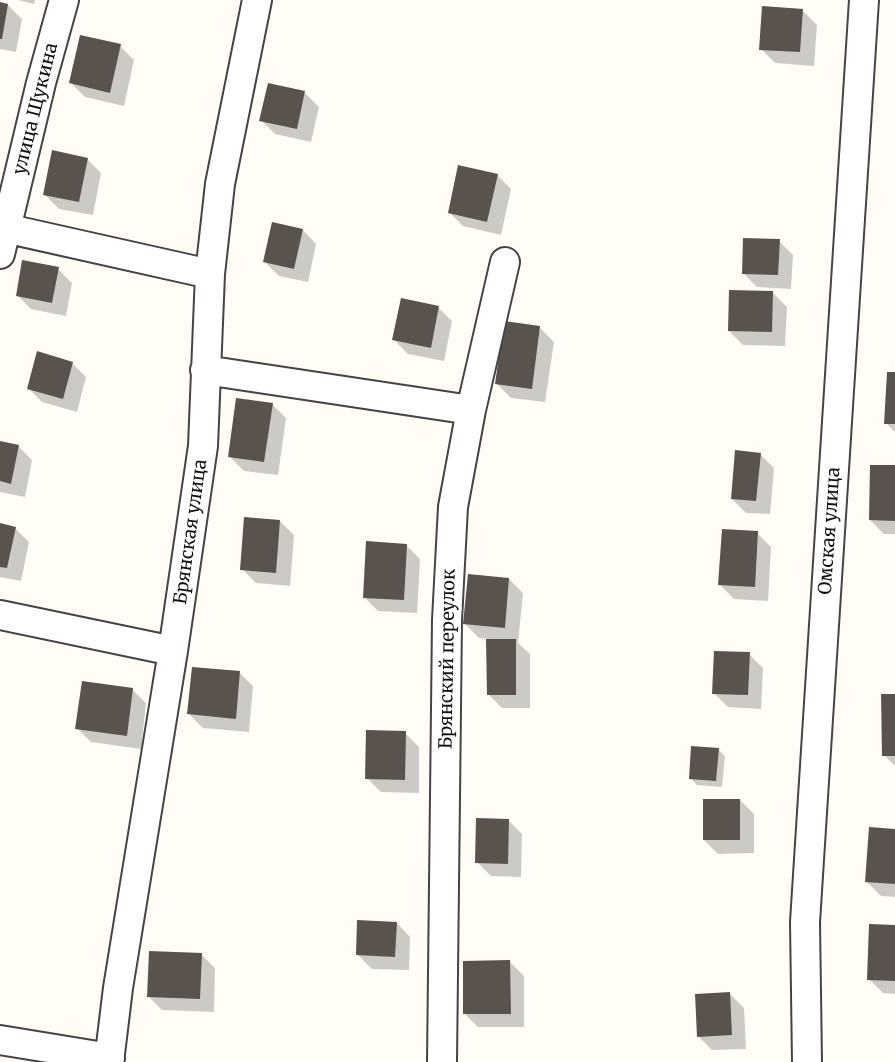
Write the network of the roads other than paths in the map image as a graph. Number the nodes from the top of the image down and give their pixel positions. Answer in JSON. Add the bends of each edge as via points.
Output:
{"nodes":[{"id":1,"x":64,"y":0,"type":"edge"},
{"id":2,"x":257,"y":0,"type":"edge"},
{"id":3,"x":864,"y":0,"type":"edge"},
{"id":4,"x":2,"y":237,"type":"edge"},
{"id":5,"x":505,"y":262,"type":"dead end"},
{"id":6,"x":210,"y":274,"type":"junction"},
{"id":7,"x":205,"y":370,"type":"junction"},
{"id":8,"x":471,"y":410,"type":"junction"},
{"id":9,"x":0,"y":615,"type":"edge"},
{"id":10,"x":173,"y":651,"type":"junction"},
{"id":11,"x":0,"y":1040,"type":"edge"},
{"id":12,"x":109,"y":1060,"type":"edge"},
{"id":13,"x":442,"y":1062,"type":"edge"},
{"id":14,"x":807,"y":1062,"type":"edge"}],
"edges":[{"from":1,"to":4,"type":"street","name":"улица Щукина"},
{"from":2,"to":6,"type":"street","name":"Брянская улица","via":[[220,184]]},
{"from":3,"to":14,"type":"street","name":"Омская улица","via":[[805,922]]},
{"from":4,"to":6,"type":"street"},
{"from":5,"to":8,"type":"street","name":"Брянский переулок"},
{"from":6,"to":7,"type":"street","name":"Брянская улица"},
{"from":7,"to":8,"type":"street"},
{"from":7,"to":10,"type":"street","name":"Брянская улица","via":[[203,446]]},
{"from":8,"to":13,"type":"street","name":"Брянский переулок","via":[[453,507],[447,620]]},
{"from":9,"to":10,"type":"street"},
{"from":10,"to":12,"type":"street","name":"Брянская улица"},
{"from":11,"to":12,"type":"street"}]}
